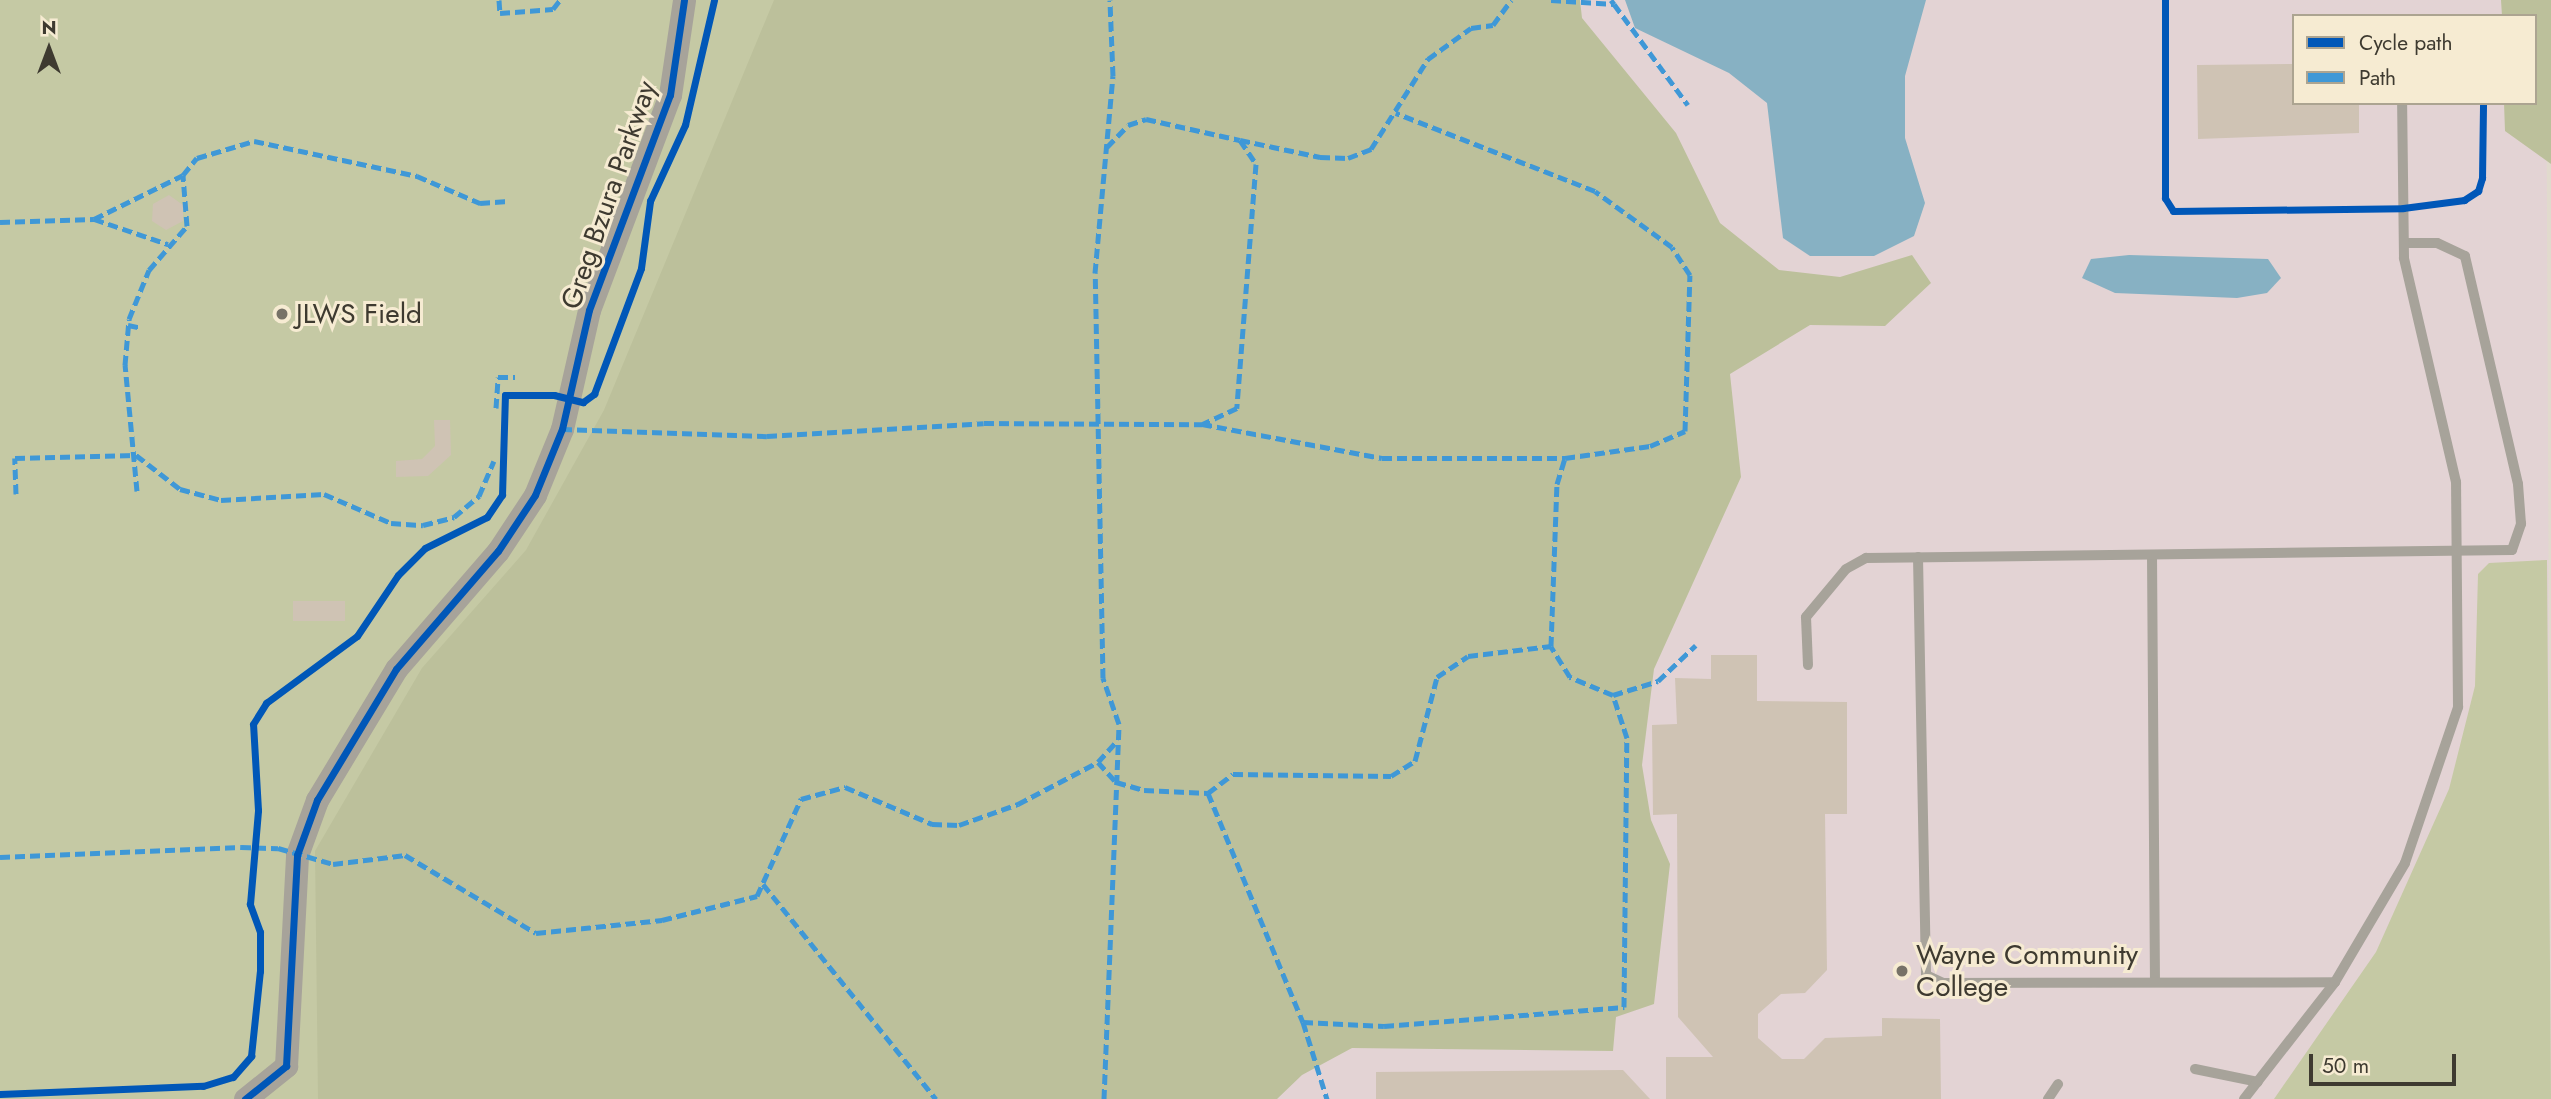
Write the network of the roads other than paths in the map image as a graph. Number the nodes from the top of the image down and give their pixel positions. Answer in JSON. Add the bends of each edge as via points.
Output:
{"nodes":[{"id":1,"x":684,"y":0,"type":"edge"},
{"id":2,"x":2402,"y":105,"type":"edge"},
{"id":3,"x":2404,"y":243,"type":"junction"},
{"id":4,"x":2456,"y":552,"type":"junction"},
{"id":5,"x":2152,"y":555,"type":"junction"},
{"id":6,"x":1918,"y":557,"type":"junction"},
{"id":7,"x":1808,"y":665,"type":"dead end"},
{"id":8,"x":2155,"y":982,"type":"junction"},
{"id":9,"x":2335,"y":982,"type":"junction"},
{"id":10,"x":2195,"y":1069,"type":"dead end"},
{"id":11,"x":2258,"y":1082,"type":"junction"},
{"id":12,"x":2058,"y":1084,"type":"dead end"},
{"id":13,"x":245,"y":1099,"type":"edge"},
{"id":14,"x":2048,"y":1099,"type":"edge"},
{"id":15,"x":2244,"y":1099,"type":"edge"}],
"edges":[{"from":1,"to":13,"type":"street","name":"Greg Bzura Parkway","via":[[670,95],[589,310],[562,429],[535,495],[498,551],[396,669],[317,800],[297,855],[286,1066]]},
{"from":2,"to":3,"type":"lane"},
{"from":3,"to":4,"type":"lane","via":[[2456,482]]},
{"from":3,"to":4,"type":"lane","via":[[2437,243],[2465,256],[2518,484],[2521,524],[2512,550]]},
{"from":4,"to":5,"type":"lane"},
{"from":4,"to":9,"type":"lane","via":[[2458,707],[2405,863]]},
{"from":5,"to":6,"type":"lane"},
{"from":5,"to":8,"type":"lane"},
{"from":6,"to":7,"type":"lane","via":[[1866,558],[1846,569],[1806,617]]},
{"from":6,"to":8,"type":"lane","via":[[1926,975],[1943,983]]},
{"from":8,"to":9,"type":"lane"},
{"from":9,"to":11,"type":"lane"},
{"from":10,"to":11,"type":"lane"},
{"from":11,"to":15,"type":"lane"},
{"from":12,"to":14,"type":"lane"}]}
